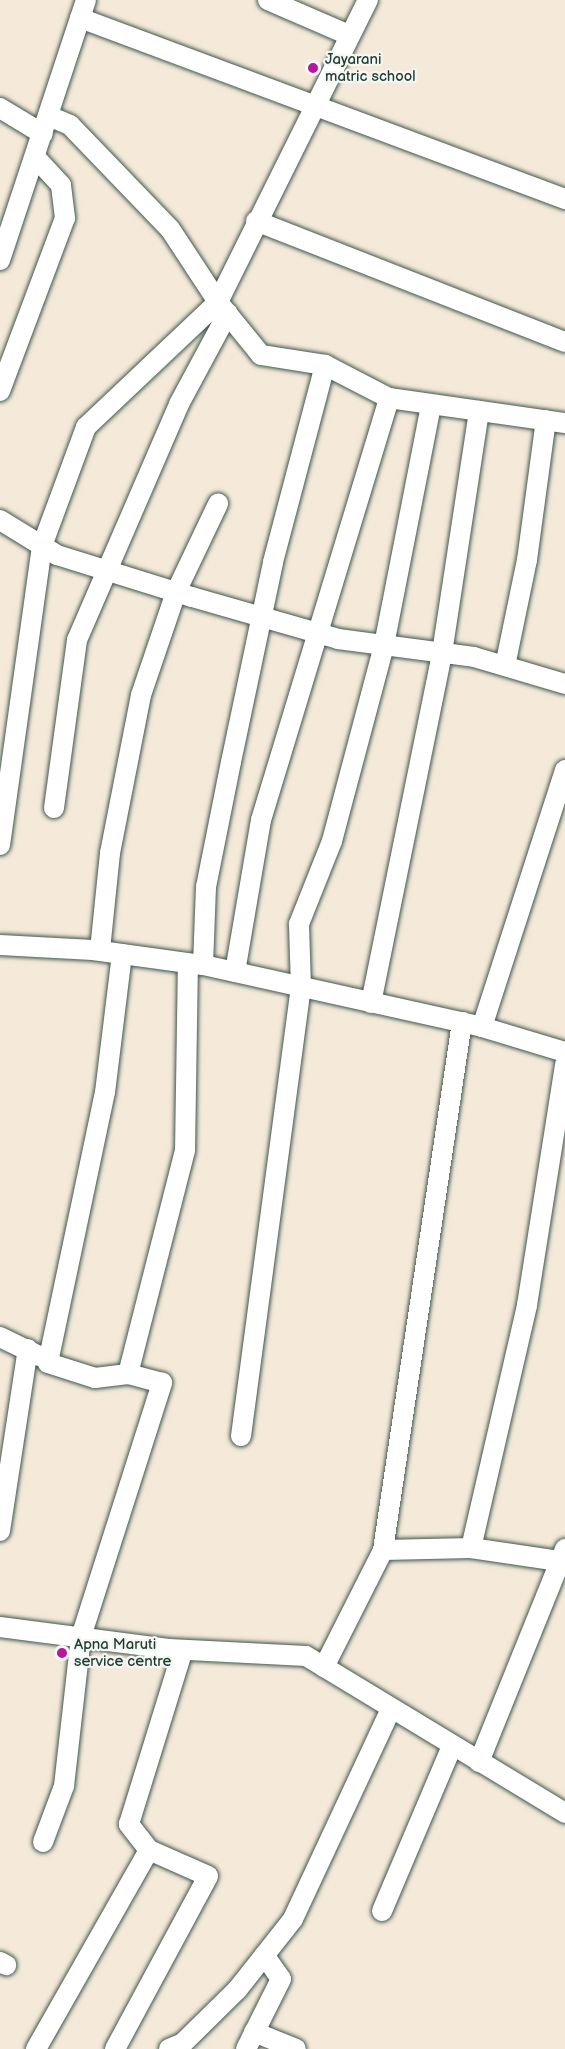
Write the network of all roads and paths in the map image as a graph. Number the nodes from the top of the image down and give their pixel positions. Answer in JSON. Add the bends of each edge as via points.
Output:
{"nodes":[{"id":1,"x":268,"y":0,"type":"edge"},
{"id":2,"x":368,"y":0,"type":"edge"},
{"id":3,"x":291,"y":4,"type":"edge"},
{"id":4,"x":83,"y":9,"type":"edge"},
{"id":5,"x":349,"y":35,"type":"junction"},
{"id":6,"x":314,"y":103,"type":"junction"},
{"id":7,"x":0,"y":108,"type":"edge"},
{"id":8,"x":46,"y":125,"type":"junction"},
{"id":9,"x":36,"y":158,"type":"junction"},
{"id":10,"x":565,"y":199,"type":"edge"},
{"id":11,"x":256,"y":221,"type":"junction"},
{"id":12,"x":0,"y":260,"type":"edge"},
{"id":13,"x":224,"y":308,"type":"junction"},
{"id":14,"x":565,"y":342,"type":"edge"},
{"id":15,"x":325,"y":365,"type":"junction"},
{"id":16,"x":0,"y":391,"type":"edge"},
{"id":17,"x":389,"y":398,"type":"junction"},
{"id":18,"x":431,"y":405,"type":"junction"},
{"id":19,"x":479,"y":411,"type":"junction"},
{"id":20,"x":556,"y":421,"type":"edge"},
{"id":21,"x":218,"y":504,"type":"dead end"},
{"id":22,"x":0,"y":520,"type":"edge"},
{"id":23,"x":42,"y":546,"type":"junction"},
{"id":24,"x":107,"y":571,"type":"junction"},
{"id":25,"x":176,"y":592,"type":"junction"},
{"id":26,"x":263,"y":617,"type":"junction"},
{"id":27,"x":318,"y":633,"type":"junction"},
{"id":28,"x":384,"y":645,"type":"junction"},
{"id":29,"x":441,"y":653,"type":"junction"},
{"id":30,"x":505,"y":666,"type":"junction"},
{"id":31,"x":565,"y":684,"type":"edge"},
{"id":32,"x":565,"y":770,"type":"edge"},
{"id":33,"x":561,"y":794,"type":"edge"},
{"id":34,"x":54,"y":808,"type":"dead end"},
{"id":35,"x":0,"y":845,"type":"edge"},
{"id":36,"x":0,"y":945,"type":"edge"},
{"id":37,"x":100,"y":951,"type":"junction"},
{"id":38,"x":122,"y":954,"type":"junction"},
{"id":39,"x":196,"y":964,"type":"junction"},
{"id":40,"x":235,"y":972,"type":"junction"},
{"id":41,"x":301,"y":988,"type":"junction"},
{"id":42,"x":370,"y":1003,"type":"junction"},
{"id":43,"x":462,"y":1022,"type":"junction"},
{"id":44,"x":482,"y":1027,"type":"junction"},
{"id":45,"x":565,"y":1052,"type":"edge"},
{"id":46,"x":565,"y":1064,"type":"edge"},
{"id":47,"x":0,"y":1337,"type":"edge"},
{"id":48,"x":28,"y":1349,"type":"junction"},
{"id":49,"x":48,"y":1363,"type":"junction"},
{"id":50,"x":128,"y":1374,"type":"junction"},
{"id":51,"x":241,"y":1436,"type":"dead end"},
{"id":52,"x":0,"y":1531,"type":"edge"},
{"id":53,"x":471,"y":1548,"type":"junction"},
{"id":54,"x":383,"y":1550,"type":"junction"},
{"id":55,"x":562,"y":1555,"type":"edge"},
{"id":56,"x":1,"y":1630,"type":"edge"},
{"id":57,"x":81,"y":1637,"type":"junction"},
{"id":58,"x":183,"y":1650,"type":"junction"},
{"id":59,"x":324,"y":1667,"type":"junction"},
{"id":60,"x":391,"y":1709,"type":"junction"},
{"id":61,"x":452,"y":1746,"type":"junction"},
{"id":62,"x":479,"y":1762,"type":"junction"},
{"id":63,"x":565,"y":1813,"type":"edge"},
{"id":64,"x":43,"y":1842,"type":"dead end"},
{"id":65,"x":149,"y":1850,"type":"junction"},
{"id":66,"x":382,"y":1911,"type":"dead end"},
{"id":67,"x":264,"y":1955,"type":"junction"},
{"id":68,"x":250,"y":2041,"type":"edge"},
{"id":69,"x":36,"y":2049,"type":"edge"},
{"id":70,"x":115,"y":2049,"type":"edge"},
{"id":71,"x":169,"y":2049,"type":"edge"},
{"id":72,"x":296,"y":2049,"type":"edge"}],
"edges":[{"from":1,"to":3,"type":"street"},
{"from":2,"to":5,"type":"street"},
{"from":3,"to":5,"type":"street"},
{"from":4,"to":6,"type":"street"},
{"from":4,"to":8,"type":"street"},
{"from":5,"to":6,"type":"street"},
{"from":6,"to":10,"type":"street"},
{"from":6,"to":11,"type":"street"},
{"from":7,"to":8,"type":"street"},
{"from":8,"to":9,"type":"street"},
{"from":8,"to":13,"type":"street","via":[[70,125],[170,229]]},
{"from":9,"to":12,"type":"street"},
{"from":9,"to":16,"type":"street","via":[[61,184],[65,218]]},
{"from":11,"to":13,"type":"street"},
{"from":11,"to":14,"type":"street"},
{"from":13,"to":15,"type":"street","via":[[261,355]]},
{"from":13,"to":23,"type":"street","via":[[86,427]]},
{"from":13,"to":24,"type":"street"},
{"from":15,"to":17,"type":"street"},
{"from":15,"to":26,"type":"street"},
{"from":17,"to":18,"type":"street"},
{"from":17,"to":27,"type":"street"},
{"from":18,"to":19,"type":"street"},
{"from":18,"to":28,"type":"street"},
{"from":19,"to":20,"type":"street"},
{"from":19,"to":29,"type":"street"},
{"from":20,"to":30,"type":"street"},
{"from":21,"to":25,"type":"street"},
{"from":22,"to":23,"type":"street"},
{"from":23,"to":24,"type":"street"},
{"from":23,"to":35,"type":"street"},
{"from":24,"to":25,"type":"street"},
{"from":24,"to":34,"type":"street","via":[[77,640]]},
{"from":25,"to":26,"type":"street"},
{"from":25,"to":37,"type":"street","via":[[141,695],[110,853]]},
{"from":26,"to":27,"type":"street"},
{"from":26,"to":39,"type":"street","via":[[206,886]]},
{"from":27,"to":28,"type":"street"},
{"from":27,"to":40,"type":"street","via":[[261,820]]},
{"from":28,"to":29,"type":"street"},
{"from":28,"to":41,"type":"street","via":[[332,841],[299,924]]},
{"from":29,"to":30,"type":"street"},
{"from":29,"to":42,"type":"street"},
{"from":30,"to":31,"type":"street"},
{"from":32,"to":33,"type":"street"},
{"from":33,"to":44,"type":"street"},
{"from":36,"to":37,"type":"street"},
{"from":37,"to":38,"type":"street"},
{"from":38,"to":39,"type":"street"},
{"from":38,"to":49,"type":"street","via":[[105,1092]]},
{"from":39,"to":40,"type":"street"},
{"from":39,"to":50,"type":"street","via":[[184,1152]]},
{"from":40,"to":41,"type":"street"},
{"from":41,"to":42,"type":"street"},
{"from":41,"to":51,"type":"street"},
{"from":42,"to":43,"type":"street"},
{"from":43,"to":44,"type":"street"},
{"from":43,"to":54,"type":"street"},
{"from":44,"to":45,"type":"street"},
{"from":46,"to":53,"type":"street","via":[[527,1305]]},
{"from":47,"to":48,"type":"street"},
{"from":48,"to":49,"type":"street"},
{"from":48,"to":52,"type":"street"},
{"from":49,"to":50,"type":"street","via":[[94,1378]]},
{"from":50,"to":57,"type":"street","via":[[162,1383]]},
{"from":53,"to":54,"type":"street"},
{"from":53,"to":55,"type":"street"},
{"from":54,"to":59,"type":"street"},
{"from":55,"to":62,"type":"street"},
{"from":56,"to":57,"type":"street"},
{"from":57,"to":58,"type":"street"},
{"from":57,"to":64,"type":"street","via":[[66,1775]]},
{"from":58,"to":59,"type":"street","via":[[306,1656]]},
{"from":58,"to":65,"type":"street","via":[[129,1824]]},
{"from":59,"to":60,"type":"street"},
{"from":60,"to":61,"type":"street"},
{"from":60,"to":67,"type":"street","via":[[294,1919]]},
{"from":61,"to":62,"type":"street"},
{"from":61,"to":66,"type":"street"},
{"from":62,"to":63,"type":"street"},
{"from":65,"to":69,"type":"street"},
{"from":65,"to":70,"type":"street","via":[[208,1876]]},
{"from":67,"to":68,"type":"street","via":[[281,1979]]},
{"from":67,"to":71,"type":"street","via":[[183,2043]]},
{"from":68,"to":72,"type":"street"}]}
